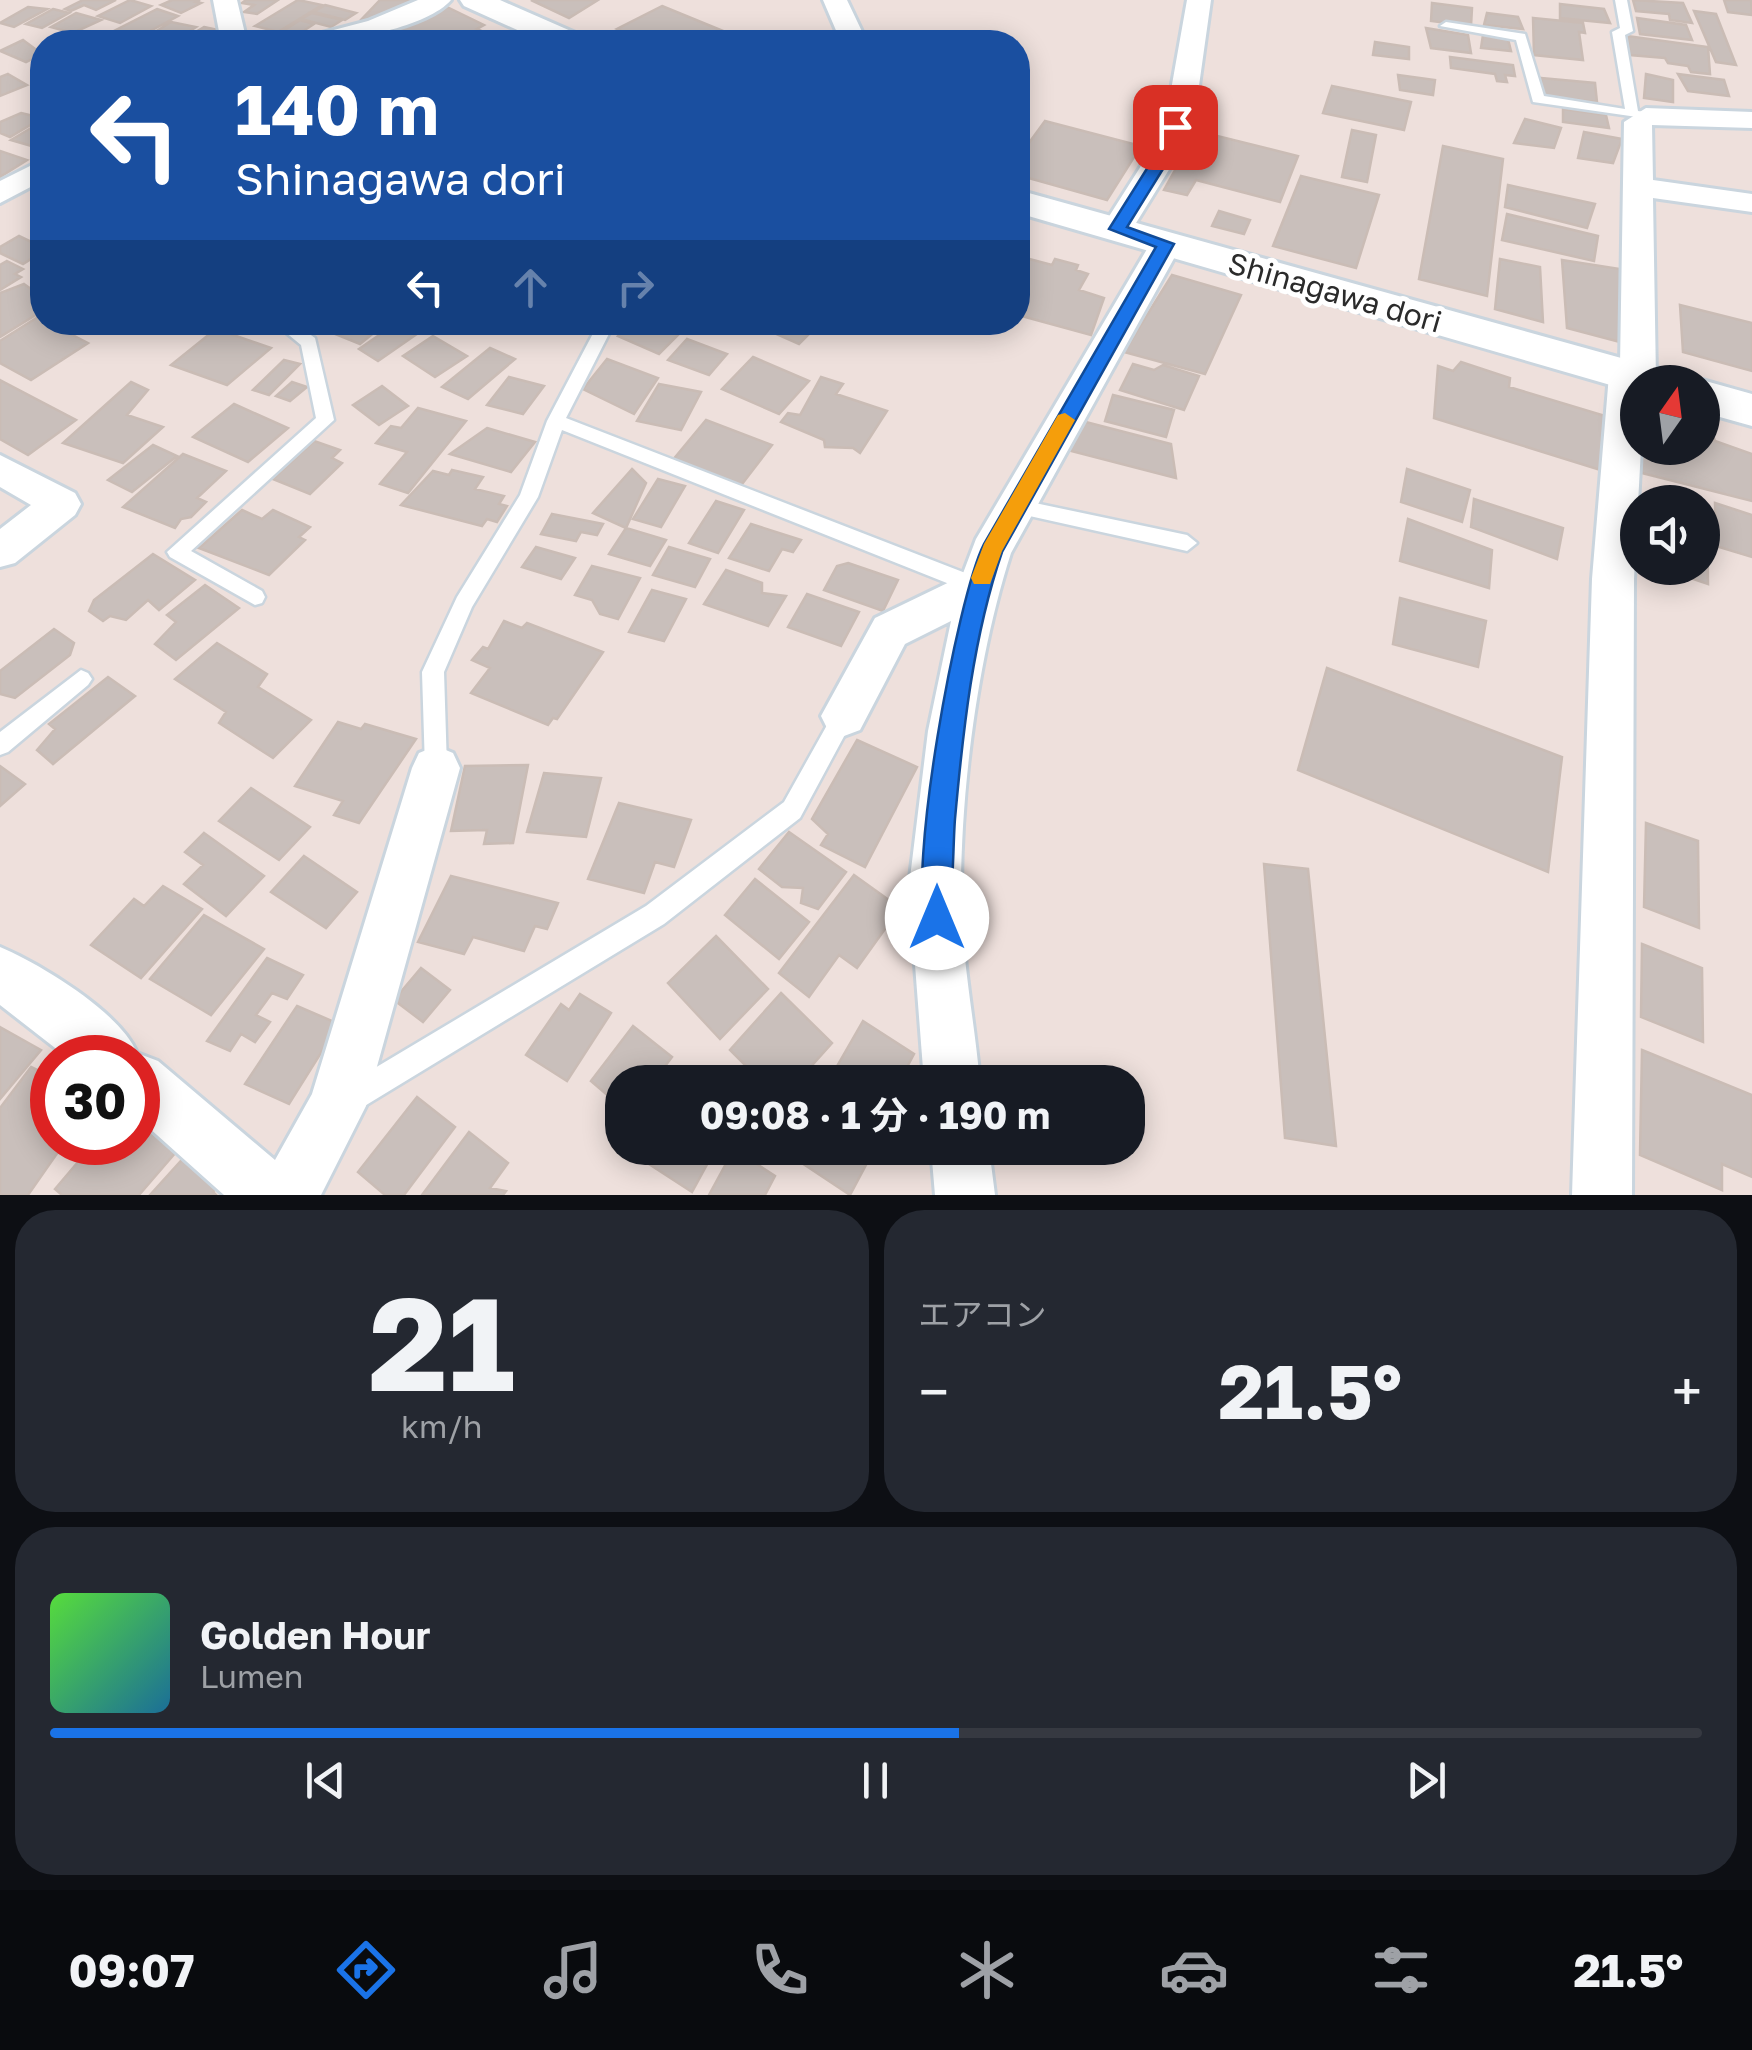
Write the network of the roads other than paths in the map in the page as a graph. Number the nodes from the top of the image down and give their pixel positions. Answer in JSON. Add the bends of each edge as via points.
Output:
{"nodes":[{"id":1,"x":225,"y":0,"type":"edge"},
{"id":2,"x":439,"y":0,"type":"edge"},
{"id":3,"x":476,"y":0,"type":"edge"},
{"id":4,"x":834,"y":0,"type":"edge"},
{"id":5,"x":1199,"y":0,"type":"edge"},
{"id":6,"x":1620,"y":0,"type":"edge"},
{"id":7,"x":1446,"y":26,"type":"dead end"},
{"id":8,"x":231,"y":30,"type":"edge"},
{"id":9,"x":362,"y":30,"type":"edge"},
{"id":10,"x":542,"y":30,"type":"edge"},
{"id":11,"x":848,"y":30,"type":"edge"},
{"id":12,"x":1639,"y":114,"type":"junction"},
{"id":13,"x":1752,"y":120,"type":"edge"},
{"id":14,"x":30,"y":178,"type":"edge"},
{"id":15,"x":1640,"y":187,"type":"junction"},
{"id":16,"x":0,"y":194,"type":"edge"},
{"id":17,"x":1752,"y":203,"type":"edge"},
{"id":18,"x":1030,"y":204,"type":"edge"},
{"id":19,"x":1117,"y":229,"type":"junction"},
{"id":20,"x":1166,"y":244,"type":"junction"},
{"id":21,"x":299,"y":335,"type":"edge"},
{"id":22,"x":601,"y":335,"type":"edge"},
{"id":23,"x":1639,"y":365,"type":"edge"},
{"id":24,"x":1620,"y":374,"type":"edge"},
{"id":25,"x":1720,"y":401,"type":"edge"},
{"id":26,"x":1752,"y":410,"type":"edge"},
{"id":27,"x":556,"y":422,"type":"junction"},
{"id":28,"x":1628,"y":465,"type":"edge"},
{"id":29,"x":0,"y":469,"type":"edge"},
{"id":30,"x":1016,"y":506,"type":"junction"},
{"id":31,"x":1187,"y":542,"type":"dead end"},
{"id":32,"x":0,"y":551,"type":"edge"},
{"id":33,"x":979,"y":587,"type":"junction"},
{"id":34,"x":255,"y":597,"type":"dead end"},
{"id":35,"x":80,"y":679,"type":"dead end"},
{"id":36,"x":844,"y":716,"type":"joint"},
{"id":37,"x":0,"y":745,"type":"edge"},
{"id":38,"x":436,"y":768,"type":"joint"},
{"id":39,"x":0,"y":974,"type":"edge"},
{"id":40,"x":85,"y":1035,"type":"edge"},
{"id":41,"x":951,"y":1065,"type":"edge"},
{"id":42,"x":160,"y":1099,"type":"edge"},
{"id":43,"x":337,"y":1106,"type":"junction"},
{"id":44,"x":962,"y":1165,"type":"edge"},
{"id":45,"x":1608,"y":1192,"type":"edge"},
{"id":46,"x":270,"y":1195,"type":"edge"},
{"id":47,"x":289,"y":1195,"type":"edge"},
{"id":48,"x":965,"y":1195,"type":"edge"}],
"edges":[{"from":1,"to":8,"type":"street"},
{"from":2,"to":9,"type":"street"},
{"from":3,"to":10,"type":"street"},
{"from":4,"to":11,"type":"street"},
{"from":5,"to":19,"type":"street","via":[[1182,107],[1168,148]]},
{"from":6,"to":12,"type":"lane","via":[[1627,31],[1618,32]]},
{"from":7,"to":12,"type":"lane","via":[[1521,37],[1538,99]]},
{"from":12,"to":13,"type":"street"},
{"from":12,"to":15,"type":"street"},
{"from":14,"to":16,"type":"street"},
{"from":15,"to":17,"type":"street"},
{"from":15,"to":23,"type":"street"},
{"from":18,"to":19,"type":"street","name":"Shinagawa dori"},
{"from":19,"to":20,"type":"street","name":"Shinagawa dori"},
{"from":20,"to":24,"type":"street","name":"Shinagawa dori"},
{"from":20,"to":30,"type":"street"},
{"from":21,"to":34,"type":"lane","via":[[309,342],[325,420],[177,552]]},
{"from":22,"to":27,"type":"lane"},
{"from":25,"to":26,"type":"street"},
{"from":27,"to":33,"type":"lane"},
{"from":27,"to":38,"type":"lane","via":[[530,498],[464,603],[433,672]]},
{"from":28,"to":45,"type":"street","via":[[1613,580]]},
{"from":29,"to":32,"type":"street","via":[[61,504]]},
{"from":30,"to":31,"type":"lane"},
{"from":30,"to":33,"type":"street"},
{"from":33,"to":36,"type":"street","via":[[890,631]]},
{"from":33,"to":41,"type":"street","via":[[950,730],[935,886]]},
{"from":35,"to":37,"type":"lane"},
{"from":36,"to":43,"type":"lane","via":[[792,810],[655,915]]},
{"from":38,"to":43,"type":"street"},
{"from":39,"to":40,"type":"street"},
{"from":42,"to":46,"type":"street"},
{"from":43,"to":47,"type":"street"},
{"from":44,"to":48,"type":"street"}]}
